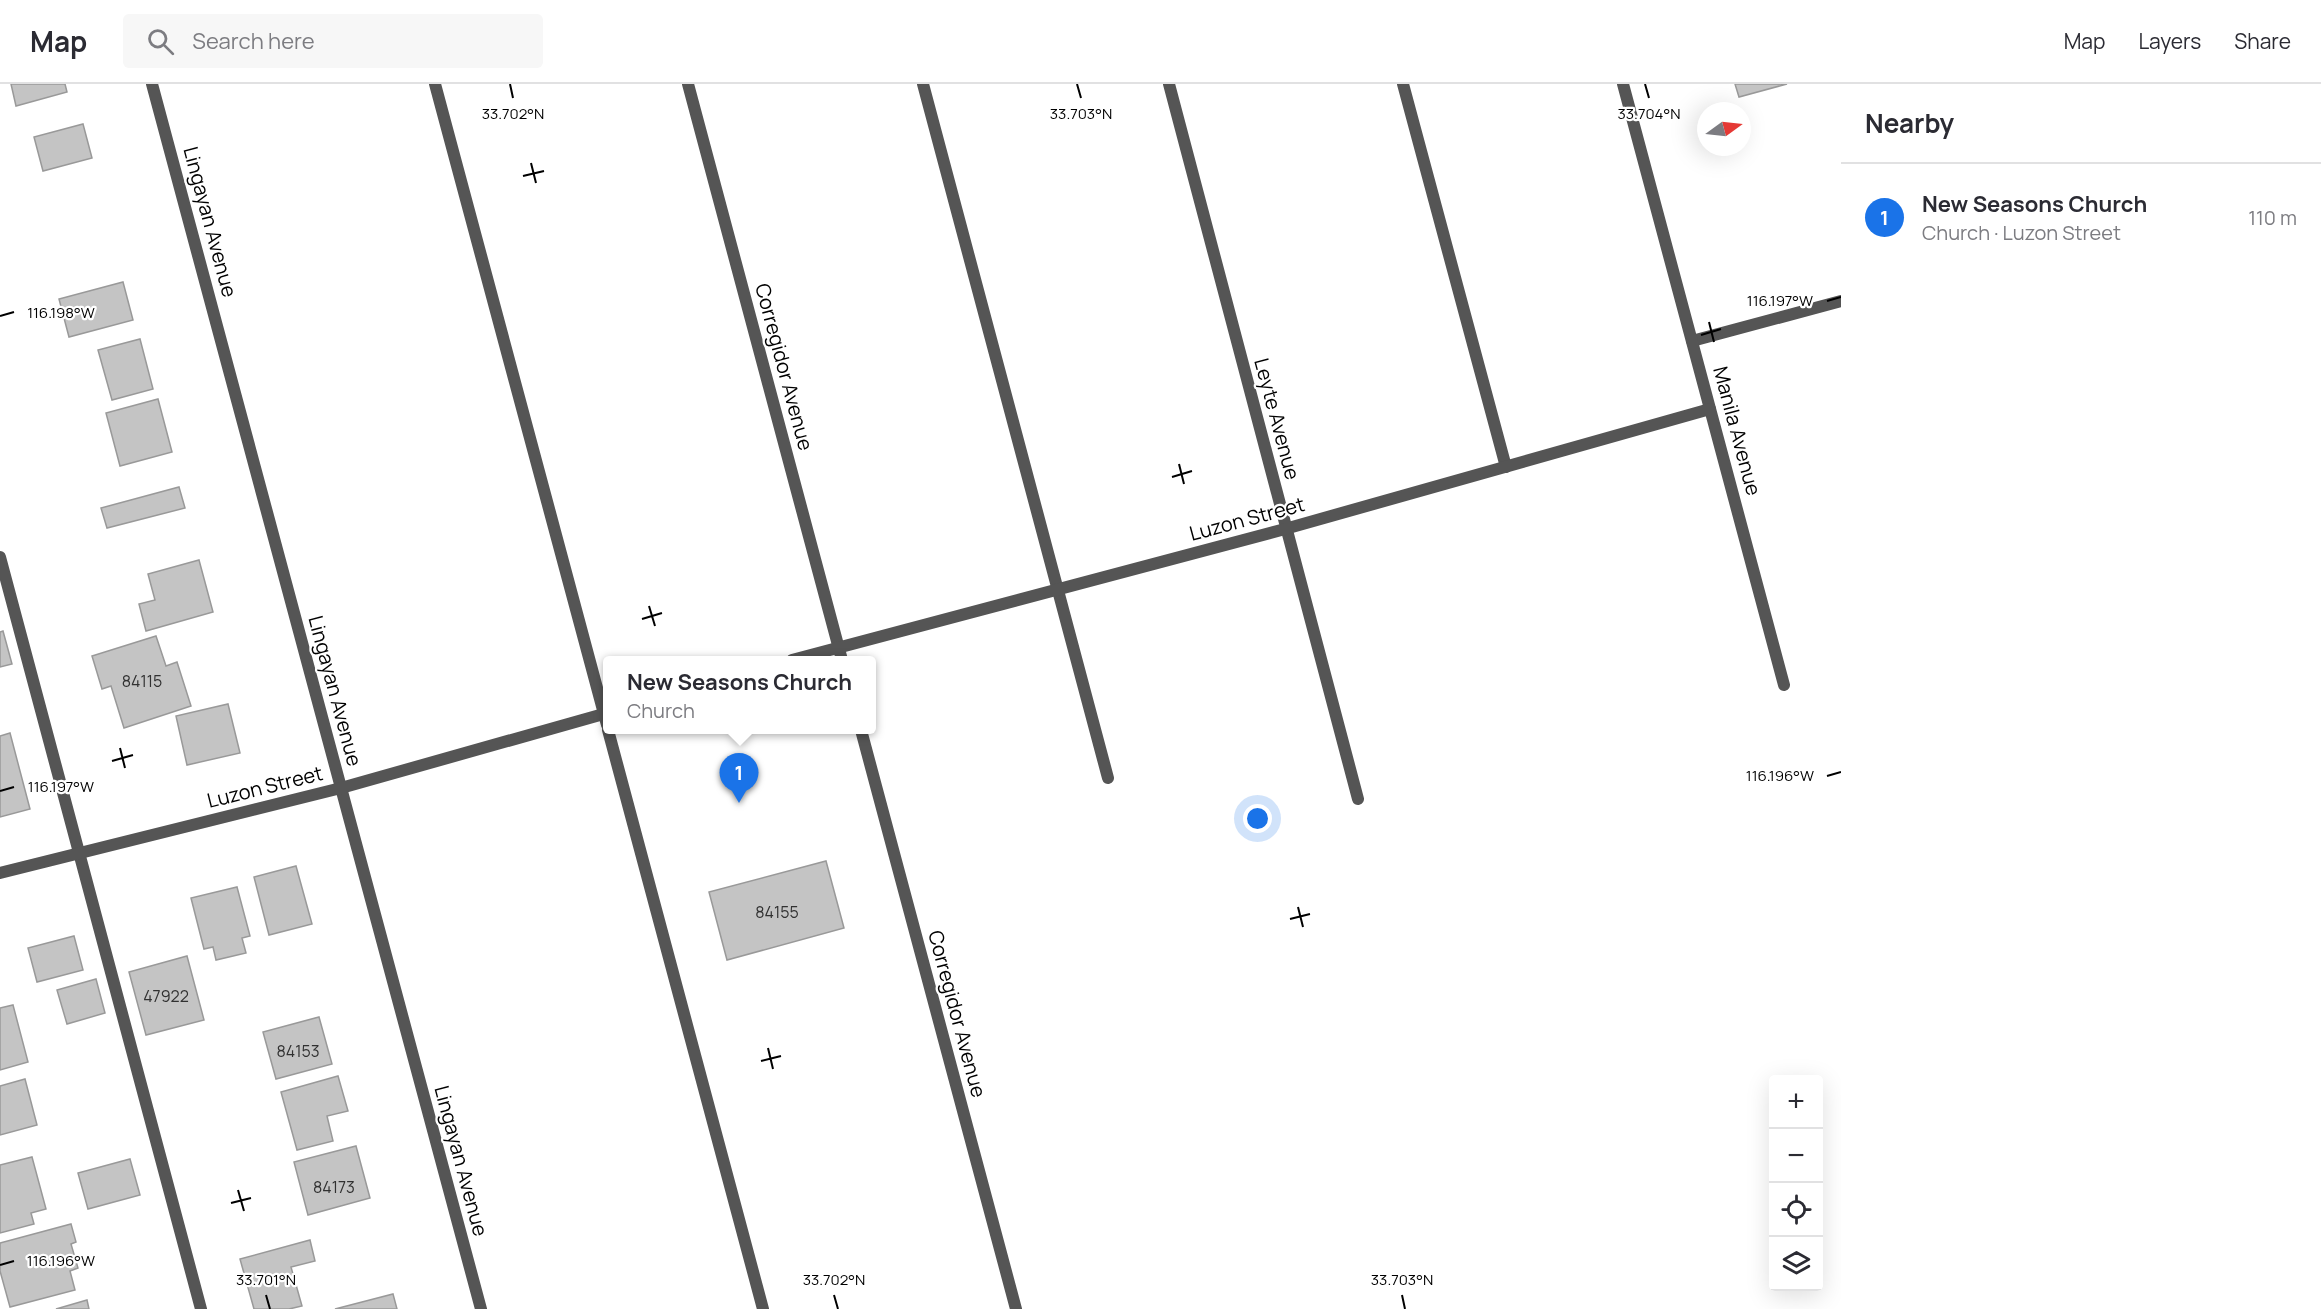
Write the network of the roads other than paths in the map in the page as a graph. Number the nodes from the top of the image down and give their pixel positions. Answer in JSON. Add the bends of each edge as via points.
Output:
{"nodes":[{"id":1,"x":152,"y":84,"type":"edge"},
{"id":2,"x":435,"y":84,"type":"edge"},
{"id":3,"x":688,"y":84,"type":"edge"},
{"id":4,"x":923,"y":84,"type":"edge"},
{"id":5,"x":1169,"y":84,"type":"edge"},
{"id":6,"x":1403,"y":84,"type":"edge"},
{"id":7,"x":1623,"y":84,"type":"edge"},
{"id":8,"x":1841,"y":301,"type":"edge"},
{"id":9,"x":1692,"y":341,"type":"junction"},
{"id":10,"x":1710,"y":409,"type":"junction"},
{"id":11,"x":1506,"y":467,"type":"junction"},
{"id":12,"x":1286,"y":529,"type":"junction"},
{"id":13,"x":0,"y":557,"type":"edge"},
{"id":14,"x":1058,"y":589,"type":"junction"},
{"id":15,"x":839,"y":648,"type":"junction"},
{"id":16,"x":808,"y":656,"type":"edge"},
{"id":17,"x":841,"y":656,"type":"edge"},
{"id":18,"x":1784,"y":684,"type":"dead end"},
{"id":19,"x":603,"y":705,"type":"edge"},
{"id":20,"x":603,"y":721,"type":"edge"},
{"id":21,"x":611,"y":734,"type":"edge"},
{"id":22,"x":862,"y":734,"type":"edge"},
{"id":23,"x":1108,"y":778,"type":"dead end"},
{"id":24,"x":341,"y":788,"type":"junction"},
{"id":25,"x":1358,"y":799,"type":"dead end"},
{"id":26,"x":79,"y":853,"type":"junction"},
{"id":27,"x":0,"y":873,"type":"edge"},
{"id":28,"x":201,"y":1309,"type":"edge"},
{"id":29,"x":481,"y":1309,"type":"edge"},
{"id":30,"x":763,"y":1309,"type":"edge"},
{"id":31,"x":1016,"y":1309,"type":"edge"}],
"edges":[{"from":1,"to":24,"type":"street","name":"Lingayan Avenue"},
{"from":2,"to":19,"type":"street"},
{"from":3,"to":15,"type":"street","name":"Corregidor Avenue"},
{"from":4,"to":14,"type":"street"},
{"from":5,"to":12,"type":"street","name":"Leyte Avenue"},
{"from":6,"to":11,"type":"street"},
{"from":7,"to":9,"type":"street","name":"Manila Avenue"},
{"from":8,"to":9,"type":"street"},
{"from":9,"to":10,"type":"street","name":"Manila Avenue"},
{"from":10,"to":11,"type":"street","name":"Luzon Street"},
{"from":10,"to":18,"type":"street","name":"Manila Avenue"},
{"from":11,"to":12,"type":"street","name":"Luzon Street"},
{"from":12,"to":14,"type":"street","name":"Luzon Street"},
{"from":12,"to":25,"type":"street","name":"Leyte Avenue"},
{"from":13,"to":26,"type":"street"},
{"from":14,"to":15,"type":"street","name":"Luzon Street"},
{"from":14,"to":23,"type":"street"},
{"from":15,"to":16,"type":"street","name":"Luzon Street"},
{"from":15,"to":17,"type":"street","name":"Corregidor Avenue"},
{"from":20,"to":24,"type":"street","name":"Luzon Street"},
{"from":21,"to":30,"type":"street"},
{"from":22,"to":31,"type":"street","name":"Corregidor Avenue"},
{"from":24,"to":26,"type":"street","name":"Luzon Street"},
{"from":24,"to":29,"type":"street","name":"Lingayan Avenue"},
{"from":26,"to":27,"type":"street","name":"Luzon Street"},
{"from":26,"to":28,"type":"street"}]}
